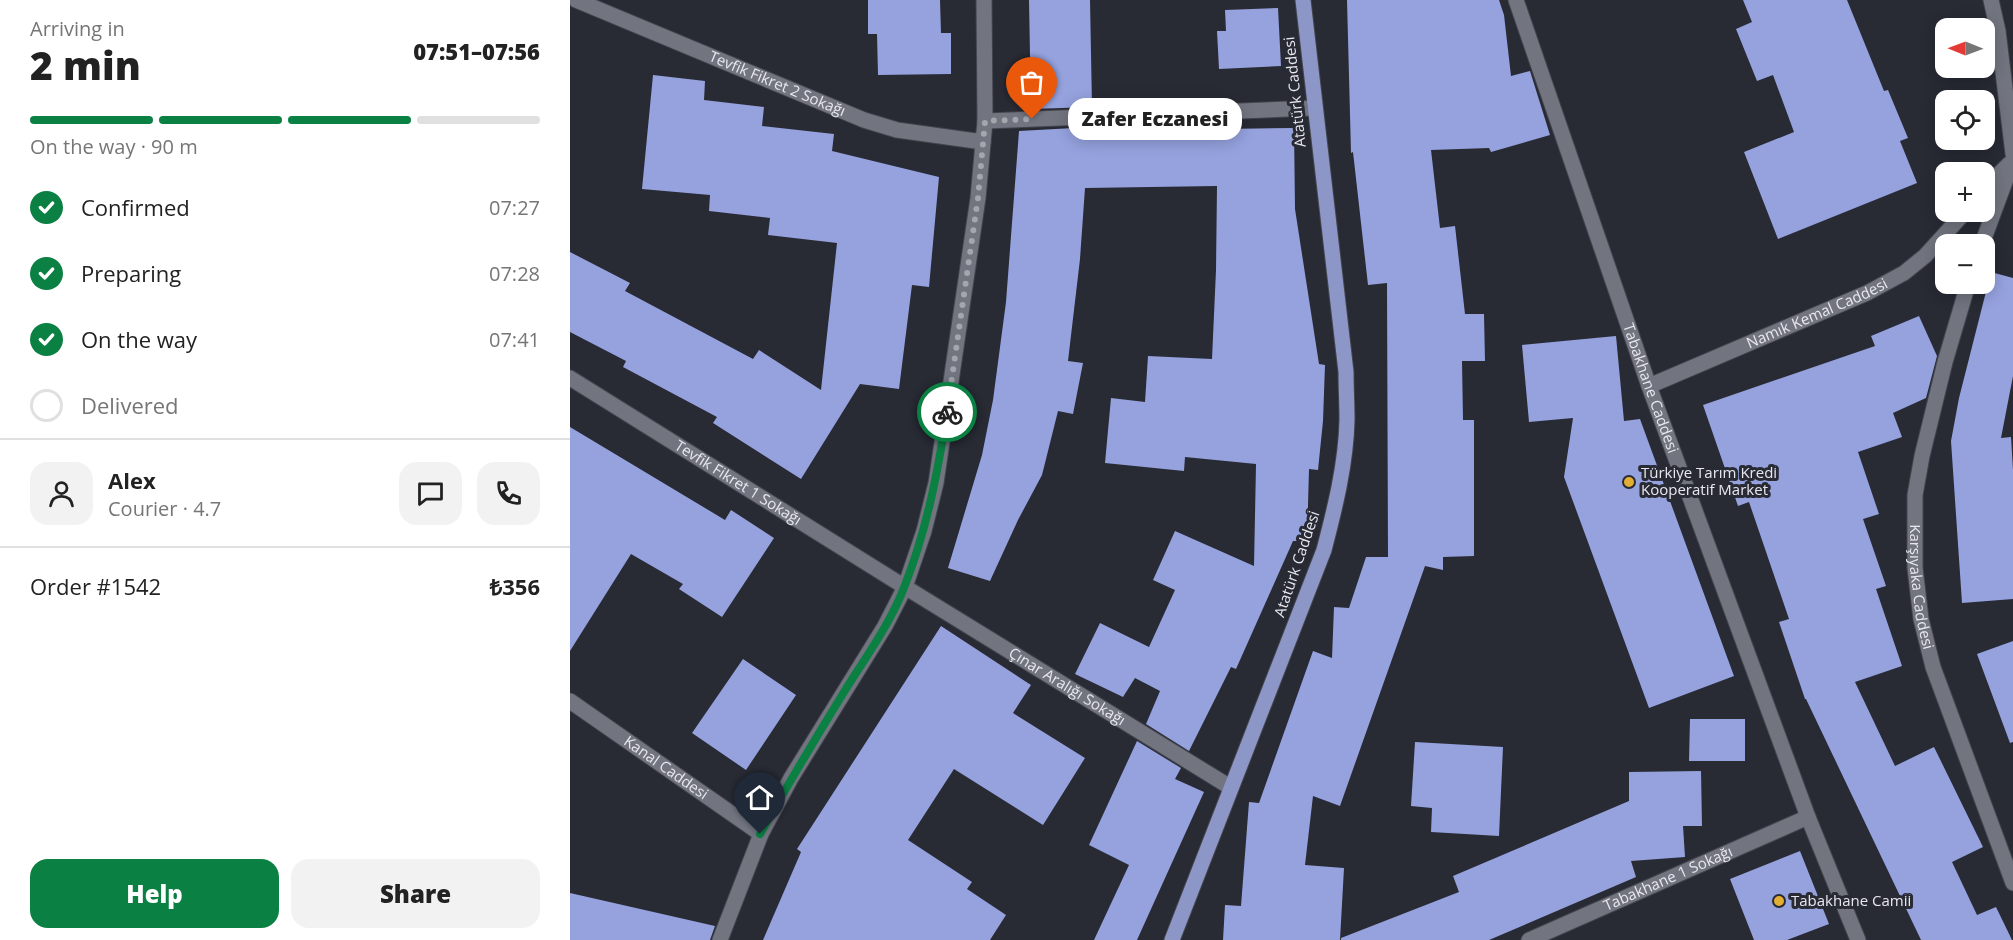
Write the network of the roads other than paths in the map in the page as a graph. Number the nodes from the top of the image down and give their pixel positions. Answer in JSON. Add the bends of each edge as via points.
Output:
{"nodes":[{"id":1,"x":576,"y":0,"type":"edge"},
{"id":2,"x":984,"y":0,"type":"edge"},
{"id":3,"x":1303,"y":0,"type":"edge"},
{"id":4,"x":1516,"y":0,"type":"edge"},
{"id":5,"x":1991,"y":0,"type":"edge"},
{"id":6,"x":2006,"y":33,"type":"edge"},
{"id":7,"x":1314,"y":108,"type":"junction"},
{"id":8,"x":985,"y":121,"type":"junction"},
{"id":9,"x":983,"y":142,"type":"junction"},
{"id":10,"x":2013,"y":154,"type":"edge"},
{"id":11,"x":2013,"y":160,"type":"edge"},
{"id":12,"x":1995,"y":178,"type":"edge"},
{"id":13,"x":1956,"y":222,"type":"edge"},
{"id":14,"x":1986,"y":234,"type":"edge"},
{"id":15,"x":1965,"y":294,"type":"edge"},
{"id":16,"x":570,"y":378,"type":"edge"},
{"id":17,"x":1649,"y":386,"type":"junction"},
{"id":18,"x":905,"y":587,"type":"junction"},
{"id":19,"x":570,"y":701,"type":"edge"},
{"id":20,"x":1230,"y":787,"type":"junction"},
{"id":21,"x":1808,"y":817,"type":"junction"},
{"id":22,"x":760,"y":834,"type":"junction"},
{"id":23,"x":2013,"y":883,"type":"edge"},
{"id":24,"x":1855,"y":939,"type":"edge"},
{"id":25,"x":720,"y":940,"type":"edge"},
{"id":26,"x":1172,"y":940,"type":"edge"},
{"id":27,"x":1528,"y":940,"type":"edge"}],
"edges":[{"from":1,"to":9,"type":"street","name":"Tevfik Fikret 2 Sokağı","via":[[864,120],[897,130]]},
{"from":2,"to":8,"type":"street"},
{"from":3,"to":7,"type":"main road","name":"Atatürk Caddesi"},
{"from":4,"to":17,"type":"street","name":"Tabakhane Caddesi"},
{"from":5,"to":6,"type":"street"},
{"from":6,"to":10,"type":"street"},
{"from":7,"to":8,"type":"street"},
{"from":7,"to":20,"type":"main road","name":"Atatürk Caddesi","via":[[1346,372],[1347,421],[1342,468],[1324,550]]},
{"from":8,"to":9,"type":"street"},
{"from":9,"to":18,"type":"street","via":[[936,483]]},
{"from":11,"to":12,"type":"street"},
{"from":11,"to":14,"type":"street"},
{"from":13,"to":17,"type":"street","name":"Namık Kemal Caddesi","via":[[1904,273],[1867,293]]},
{"from":15,"to":23,"type":"street","name":"Karşıyaka Caddesi","via":[[1922,456],[1915,495],[1915,568],[1921,619],[1933,667]]},
{"from":16,"to":18,"type":"street","name":"Tevfik Fikret 1 Sokağı"},
{"from":17,"to":21,"type":"street","name":"Tabakhane Caddesi"},
{"from":18,"to":20,"type":"street","name":"Çınar Aralığı Sokağı"},
{"from":18,"to":22,"type":"street"},
{"from":19,"to":22,"type":"street","name":"Kanal Caddesi"},
{"from":20,"to":26,"type":"main road","name":"Atatürk Caddesi"},
{"from":21,"to":24,"type":"street","name":"Tabakhane Caddesi"},
{"from":21,"to":27,"type":"street","name":"Tabakhane 1 Sokağı"},
{"from":22,"to":25,"type":"street"}]}
